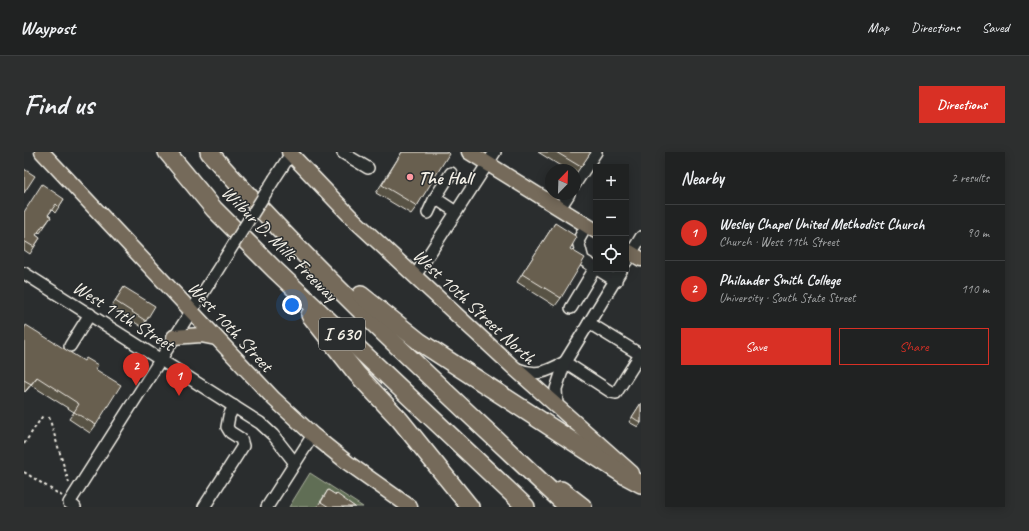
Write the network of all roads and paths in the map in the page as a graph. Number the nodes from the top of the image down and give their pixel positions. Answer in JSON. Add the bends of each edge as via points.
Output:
{"nodes":[{"id":1,"x":42,"y":152,"type":"edge"},
{"id":2,"x":167,"y":152,"type":"edge"},
{"id":3,"x":209,"y":152,"type":"edge"},
{"id":4,"x":343,"y":152,"type":"edge"},
{"id":5,"x":469,"y":152,"type":"edge"},
{"id":6,"x":596,"y":152,"type":"edge"},
{"id":7,"x":291,"y":153,"type":"edge"},
{"id":8,"x":491,"y":158,"type":"edge"},
{"id":9,"x":368,"y":168,"type":"dead end"},
{"id":10,"x":451,"y":173,"type":"dead end"},
{"id":11,"x":581,"y":175,"type":"edge"},
{"id":12,"x":435,"y":198,"type":"junction"},
{"id":13,"x":565,"y":200,"type":"edge"},
{"id":14,"x":560,"y":208,"type":"junction"},
{"id":15,"x":456,"y":212,"type":"junction"},
{"id":16,"x":428,"y":213,"type":"dead end"},
{"id":17,"x":591,"y":228,"type":"edge"},
{"id":18,"x":641,"y":237,"type":"edge"},
{"id":19,"x":294,"y":244,"type":"junction"},
{"id":20,"x":631,"y":256,"type":"edge"},
{"id":21,"x":593,"y":266,"type":"edge"},
{"id":22,"x":274,"y":269,"type":"junction"},
{"id":23,"x":594,"y":272,"type":"edge"},
{"id":24,"x":602,"y":272,"type":"edge"},
{"id":25,"x":620,"y":272,"type":"edge"},
{"id":26,"x":24,"y":273,"type":"edge"},
{"id":27,"x":415,"y":276,"type":"junction"},
{"id":28,"x":616,"y":281,"type":"junction"},
{"id":29,"x":571,"y":308,"type":"dead end"},
{"id":30,"x":191,"y":310,"type":"junction"},
{"id":31,"x":90,"y":314,"type":"junction"},
{"id":32,"x":589,"y":323,"type":"junction"},
{"id":33,"x":174,"y":337,"type":"junction"},
{"id":34,"x":216,"y":338,"type":"junction"},
{"id":35,"x":70,"y":346,"type":"dead end"},
{"id":36,"x":641,"y":355,"type":"edge"},
{"id":37,"x":160,"y":360,"type":"junction"},
{"id":38,"x":566,"y":362,"type":"junction"},
{"id":39,"x":514,"y":368,"type":"junction"},
{"id":40,"x":234,"y":406,"type":"junction"},
{"id":41,"x":557,"y":406,"type":"junction"},
{"id":42,"x":44,"y":414,"type":"dead end"},
{"id":43,"x":49,"y":417,"type":"dead end"},
{"id":44,"x":480,"y":424,"type":"junction"},
{"id":45,"x":313,"y":435,"type":"junction"},
{"id":46,"x":24,"y":444,"type":"edge"},
{"id":47,"x":295,"y":463,"type":"junction"},
{"id":48,"x":24,"y":472,"type":"edge"},
{"id":49,"x":641,"y":482,"type":"edge"},
{"id":50,"x":69,"y":484,"type":"dead end"},
{"id":51,"x":68,"y":502,"type":"edge"},
{"id":52,"x":204,"y":507,"type":"edge"},
{"id":53,"x":267,"y":507,"type":"edge"},
{"id":54,"x":410,"y":507,"type":"edge"},
{"id":55,"x":470,"y":507,"type":"edge"},
{"id":56,"x":526,"y":507,"type":"edge"},
{"id":57,"x":568,"y":507,"type":"edge"},
{"id":58,"x":583,"y":507,"type":"edge"}],
"edges":[{"from":1,"to":30,"type":"main road","name":"West 10th Street"},
{"from":2,"to":22,"type":"highway","name":"Wilbur D. Mills Freeway","number":"I 630","via":[[214,209]]},
{"from":3,"to":19,"type":"highway","name":"Wilbur D. Mills Freeway","number":"I 630"},
{"from":4,"to":9,"type":"street"},
{"from":5,"to":8,"type":"main road"},
{"from":6,"to":11,"type":"street"},
{"from":7,"to":27,"type":"main road","name":"West 10th Street North","via":[[351,217]]},
{"from":7,"to":30,"type":"street","bridge":true},
{"from":8,"to":14,"type":"main road"},
{"from":8,"to":15,"type":"street"},
{"from":10,"to":12,"type":"street"},
{"from":12,"to":15,"type":"street"},
{"from":12,"to":16,"type":"street"},
{"from":13,"to":14,"type":"street"},
{"from":14,"to":17,"type":"main road"},
{"from":15,"to":27,"type":"street"},
{"from":17,"to":21,"type":"street","via":[[578,240],[583,260]]},
{"from":18,"to":20,"type":"street"},
{"from":19,"to":44,"type":"highway","name":"Wilbur D. Mills Freeway","number":"I 630"},
{"from":19,"to":49,"type":"highway","via":[[420,342],[626,476]]},
{"from":22,"to":55,"type":"highway","via":[[357,374],[400,420]]},
{"from":22,"to":56,"type":"highway","name":"Wilbur D. Mills Freeway","number":"I 630"},
{"from":23,"to":29,"type":"street"},
{"from":24,"to":28,"type":"street"},
{"from":25,"to":28,"type":"street"},
{"from":26,"to":31,"type":"street","name":"West 11th Street"},
{"from":27,"to":39,"type":"main road","name":"West 10th Street North"},
{"from":28,"to":32,"type":"street"},
{"from":30,"to":33,"type":"street"},
{"from":30,"to":34,"type":"main road","name":"West 10th Street"},
{"from":31,"to":35,"type":"street"},
{"from":31,"to":37,"type":"street","name":"West 11th Street"},
{"from":32,"to":36,"type":"street"},
{"from":32,"to":38,"type":"street"},
{"from":33,"to":34,"type":"main road","via":[[201,335]]},
{"from":33,"to":37,"type":"street"},
{"from":34,"to":45,"type":"main road","name":"West 10th Street","via":[[274,399]]},
{"from":36,"to":38,"type":"street","via":[[616,393]]},
{"from":37,"to":40,"type":"street","name":"West 11th Street"},
{"from":37,"to":51,"type":"street"},
{"from":38,"to":39,"type":"street","via":[[541,373],[528,373]]},
{"from":38,"to":41,"type":"street","via":[[556,389]]},
{"from":39,"to":41,"type":"main road","name":"West 10th Street North"},
{"from":40,"to":47,"type":"street","name":"West 11th Street","via":[[268,430]]},
{"from":40,"to":52,"type":"street","via":[[228,416],[227,427],[241,439],[243,446]]},
{"from":41,"to":49,"type":"main road","name":"West 10th Street North"},
{"from":42,"to":46,"type":"path"},
{"from":43,"to":50,"type":"path"},
{"from":44,"to":57,"type":"highway","name":"Wilbur D. Mills Freeway","number":"I 630"},
{"from":44,"to":58,"type":"highway"},
{"from":45,"to":47,"type":"street"},
{"from":45,"to":54,"type":"main road","name":"West 10th Street"},
{"from":47,"to":53,"type":"street"},
{"from":48,"to":51,"type":"path"}]}
